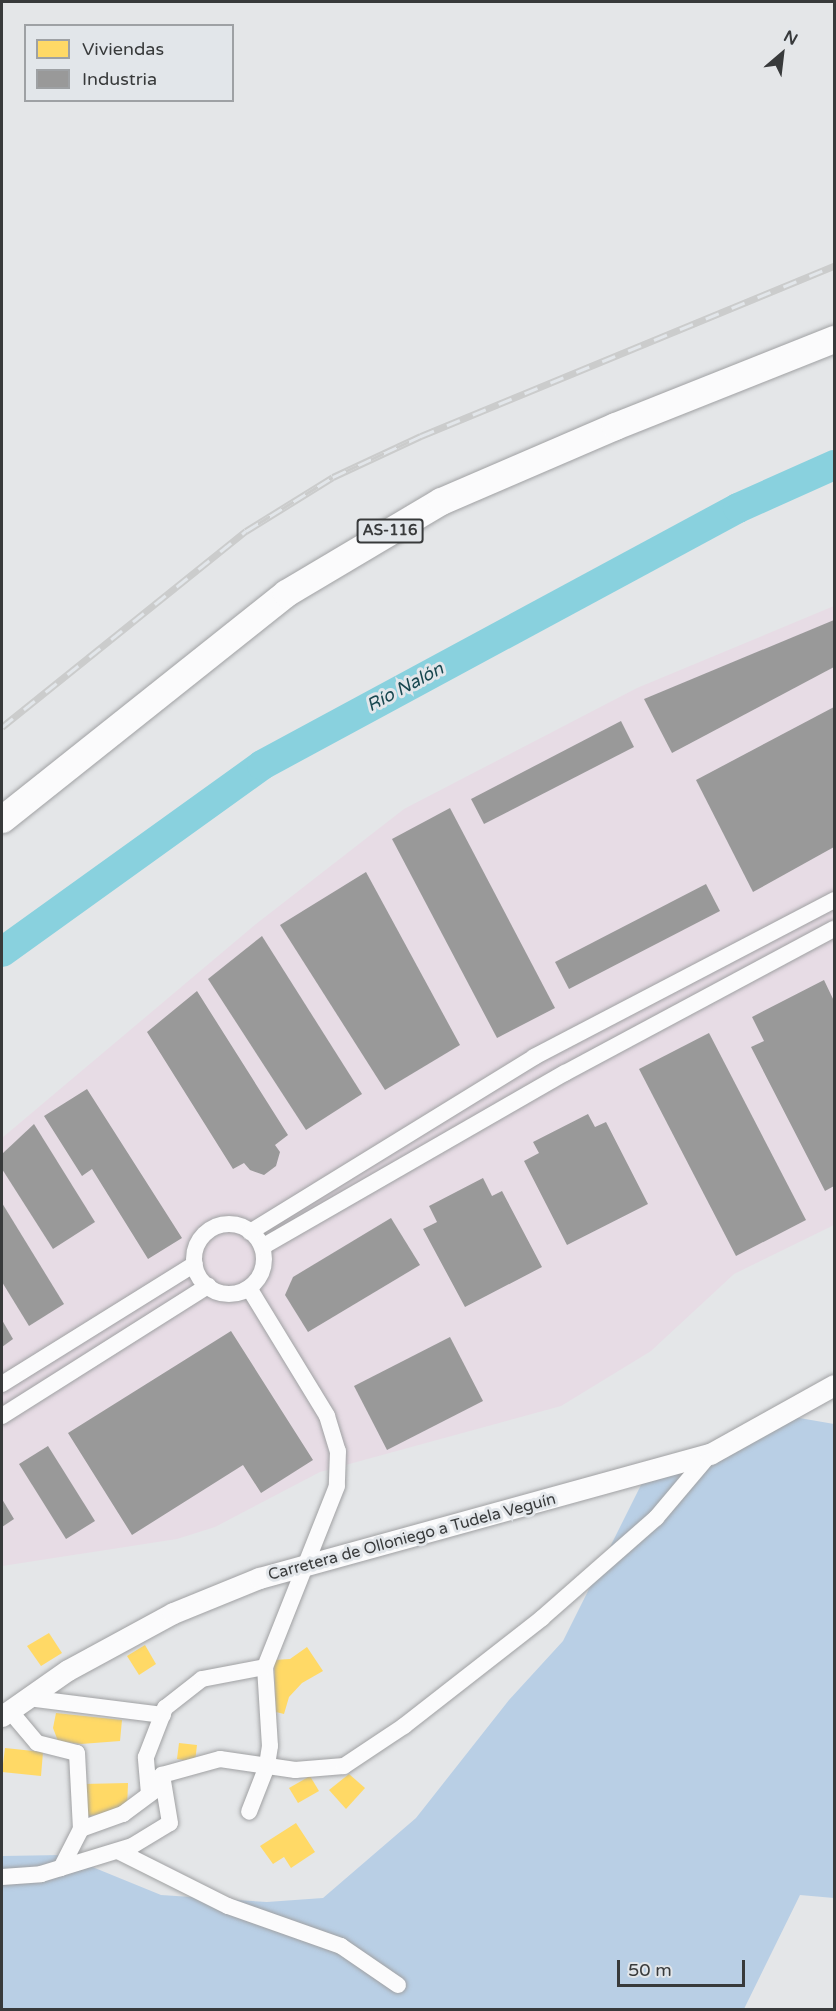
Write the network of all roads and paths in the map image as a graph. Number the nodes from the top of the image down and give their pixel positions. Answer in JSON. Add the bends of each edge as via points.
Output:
{"nodes":[{"id":1,"x":834,"y":339,"type":"edge"},
{"id":2,"x":2,"y":819,"type":"edge"},
{"id":3,"x":834,"y":900,"type":"edge"},
{"id":4,"x":834,"y":929,"type":"edge"},
{"id":5,"x":250,"y":1232,"type":"junction"},
{"id":6,"x":262,"y":1247,"type":"junction"},
{"id":7,"x":195,"y":1264,"type":"junction"},
{"id":8,"x":208,"y":1286,"type":"junction"},
{"id":9,"x":249,"y":1288,"type":"junction"},
{"id":10,"x":2,"y":1384,"type":"edge"},
{"id":11,"x":834,"y":1385,"type":"edge"},
{"id":12,"x":2,"y":1416,"type":"edge"},
{"id":13,"x":710,"y":1454,"type":"junction"},
{"id":14,"x":306,"y":1565,"type":"junction"},
{"id":15,"x":266,"y":1667,"type":"junction"},
{"id":16,"x":28,"y":1698,"type":"junction"},
{"id":17,"x":6,"y":1713,"type":"edge"},
{"id":18,"x":163,"y":1715,"type":"junction"},
{"id":19,"x":267,"y":1766,"type":"junction"},
{"id":20,"x":164,"y":1784,"type":"junction"},
{"id":21,"x":149,"y":1794,"type":"junction"},
{"id":22,"x":249,"y":1812,"type":"dead end"},
{"id":23,"x":81,"y":1829,"type":"junction"},
{"id":24,"x":118,"y":1851,"type":"junction"},
{"id":25,"x":61,"y":1868,"type":"junction"},
{"id":26,"x":2,"y":1876,"type":"edge"},
{"id":27,"x":398,"y":1985,"type":"dead end"}],
"edges":[{"from":1,"to":2,"type":"main road","number":"AS-116","via":[[615,426],[441,501],[286,593]]},
{"from":3,"to":5,"type":"street","via":[[534,1057]]},
{"from":4,"to":6,"type":"street","via":[[565,1072]]},
{"from":5,"to":6,"type":"street"},
{"from":5,"to":7,"type":"street","via":[[236,1224],[219,1225],[208,1231],[196,1247]]},
{"from":6,"to":9,"type":"street","via":[[262,1271]]},
{"from":7,"to":8,"type":"street"},
{"from":7,"to":10,"type":"street"},
{"from":8,"to":9,"type":"street","via":[[226,1294]]},
{"from":8,"to":12,"type":"street"},
{"from":9,"to":14,"type":"street","via":[[327,1416],[338,1451],[337,1486]]},
{"from":11,"to":13,"type":"street","name":"Carretera de Olloniego a Tudela Veguín"},
{"from":13,"to":14,"type":"street","name":"Carretera de Olloniego a Tudela Veguín"},
{"from":13,"to":19,"type":"street","via":[[656,1518],[542,1618],[404,1726],[344,1766],[295,1770]]},
{"from":14,"to":15,"type":"street"},
{"from":14,"to":16,"type":"street","name":"Carretera de Olloniego a Tudela Veguín","via":[[259,1578],[173,1613],[68,1670]]},
{"from":15,"to":18,"type":"street","via":[[202,1679],[165,1708]]},
{"from":15,"to":19,"type":"street","via":[[271,1729]]},
{"from":16,"to":17,"type":"street","name":"Carretera de Olloniego a Tudela Veguín"},
{"from":16,"to":18,"type":"street"},
{"from":17,"to":23,"type":"street","via":[[37,1743],[77,1753]]},
{"from":18,"to":21,"type":"street","via":[[146,1757]]},
{"from":19,"to":20,"type":"street","via":[[220,1759],[162,1774]]},
{"from":19,"to":22,"type":"street"},
{"from":20,"to":21,"type":"street"},
{"from":20,"to":24,"type":"street","via":[[170,1823]]},
{"from":21,"to":23,"type":"street","via":[[123,1814]]},
{"from":23,"to":25,"type":"street"},
{"from":24,"to":25,"type":"street"},
{"from":24,"to":27,"type":"street","via":[[228,1906],[341,1946]]},
{"from":25,"to":26,"type":"street"}]}
